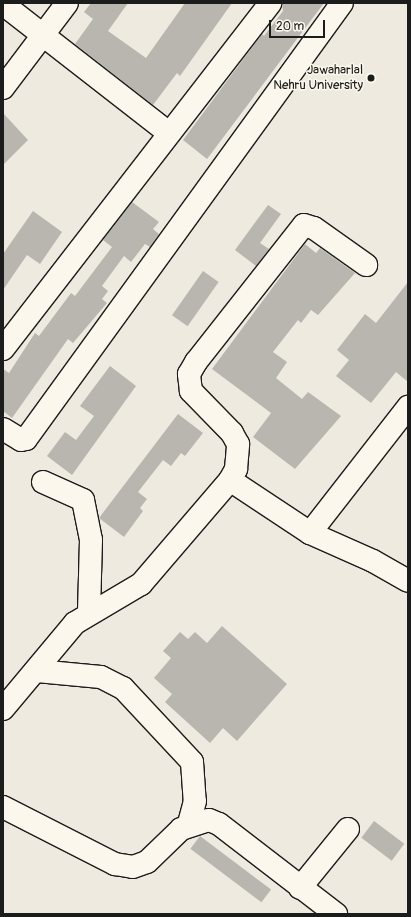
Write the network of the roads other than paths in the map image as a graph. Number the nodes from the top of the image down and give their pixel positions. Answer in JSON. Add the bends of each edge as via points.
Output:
{"nodes":[{"id":1,"x":67,"y":3,"type":"edge"},
{"id":2,"x":270,"y":3,"type":"edge"},
{"id":3,"x":342,"y":3,"type":"edge"},
{"id":4,"x":3,"y":4,"type":"edge"},
{"id":5,"x":42,"y":34,"type":"junction"},
{"id":6,"x":3,"y":88,"type":"edge"},
{"id":7,"x":169,"y":133,"type":"junction"},
{"id":8,"x":366,"y":265,"type":"dead end"},
{"id":9,"x":3,"y":349,"type":"edge"},
{"id":10,"x":408,"y":407,"type":"edge"},
{"id":11,"x":3,"y":429,"type":"edge"},
{"id":12,"x":230,"y":480,"type":"junction"},
{"id":13,"x":43,"y":482,"type":"dead end"},
{"id":14,"x":310,"y":534,"type":"junction"},
{"id":15,"x":408,"y":581,"type":"edge"},
{"id":16,"x":89,"y":612,"type":"junction"},
{"id":17,"x":37,"y":671,"type":"junction"},
{"id":18,"x":3,"y":709,"type":"edge"},
{"id":19,"x":3,"y":807,"type":"edge"},
{"id":20,"x":189,"y":824,"type":"junction"},
{"id":21,"x":348,"y":829,"type":"dead end"},
{"id":22,"x":300,"y":888,"type":"junction"},
{"id":23,"x":336,"y":914,"type":"edge"}],
"edges":[{"from":1,"to":5,"type":"street"},
{"from":2,"to":7,"type":"street"},
{"from":3,"to":11,"type":"street","via":[[26,439],[21,440]]},
{"from":4,"to":5,"type":"street"},
{"from":5,"to":6,"type":"street"},
{"from":5,"to":7,"type":"street"},
{"from":7,"to":9,"type":"street"},
{"from":8,"to":12,"type":"street","via":[[314,228],[304,225],[196,362],[189,374],[191,391],[232,433],[238,444],[236,469]]},
{"from":10,"to":14,"type":"street"},
{"from":12,"to":14,"type":"street"},
{"from":12,"to":16,"type":"street","via":[[141,584],[123,598]]},
{"from":13,"to":16,"type":"street","via":[[83,500],[91,540]]},
{"from":14,"to":15,"type":"street","via":[[373,561]]},
{"from":16,"to":17,"type":"street","via":[[62,638]]},
{"from":17,"to":18,"type":"street"},
{"from":17,"to":20,"type":"street","via":[[101,677],[123,688],[192,762],[195,801]]},
{"from":19,"to":20,"type":"street","via":[[115,864],[132,867],[147,862],[173,835]]},
{"from":20,"to":22,"type":"street","via":[[209,820],[219,824]]},
{"from":21,"to":22,"type":"street"},
{"from":22,"to":23,"type":"street"}]}
